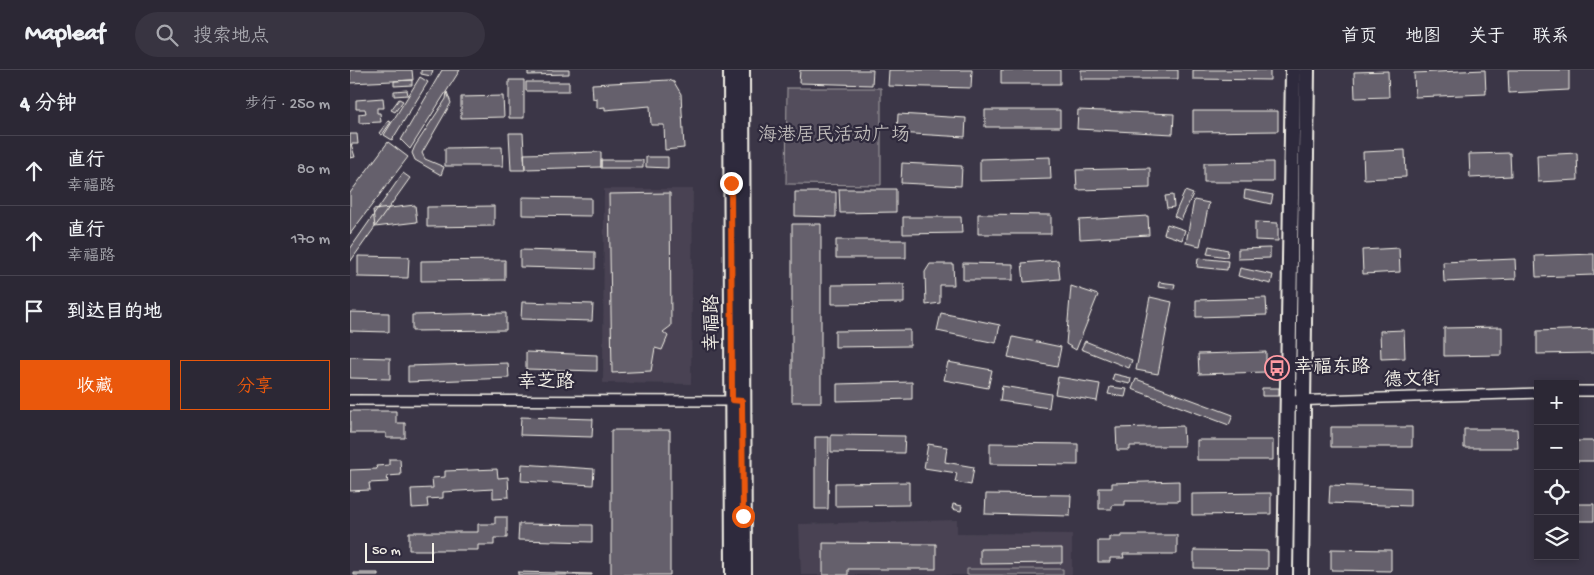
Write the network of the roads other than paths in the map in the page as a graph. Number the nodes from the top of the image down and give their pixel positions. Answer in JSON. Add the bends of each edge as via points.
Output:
{"nodes":[{"id":1,"x":731,"y":70,"type":"edge"},
{"id":2,"x":742,"y":70,"type":"edge"},
{"id":3,"x":1293,"y":70,"type":"edge"},
{"id":4,"x":1307,"y":70,"type":"edge"},
{"id":5,"x":1579,"y":391,"type":"edge"},
{"id":6,"x":1594,"y":391,"type":"edge"},
{"id":7,"x":1534,"y":393,"type":"edge"},
{"id":8,"x":350,"y":400,"type":"edge"},
{"id":9,"x":1303,"y":400,"type":"junction"},
{"id":10,"x":737,"y":401,"type":"junction"},
{"id":11,"x":1288,"y":401,"type":"junction"},
{"id":12,"x":733,"y":575,"type":"edge"},
{"id":13,"x":744,"y":575,"type":"edge"},
{"id":14,"x":1285,"y":575,"type":"edge"},
{"id":15,"x":1301,"y":575,"type":"edge"}],
"edges":[{"from":1,"to":10,"type":"main road","name":"幸福路"},
{"from":2,"to":10,"type":"main road","name":"幸福路"},
{"from":3,"to":11,"type":"main road"},
{"from":4,"to":9,"type":"main road"},
{"from":5,"to":6,"type":"street"},
{"from":7,"to":9,"type":"street","name":"德文街"},
{"from":8,"to":10,"type":"street","name":"幸芝路"},
{"from":9,"to":11,"type":"street","name":"德文街"},
{"from":9,"to":15,"type":"main road"},
{"from":10,"to":12,"type":"main road","name":"幸福路"},
{"from":10,"to":13,"type":"main road","name":"幸福路"},
{"from":11,"to":14,"type":"main road"}]}
